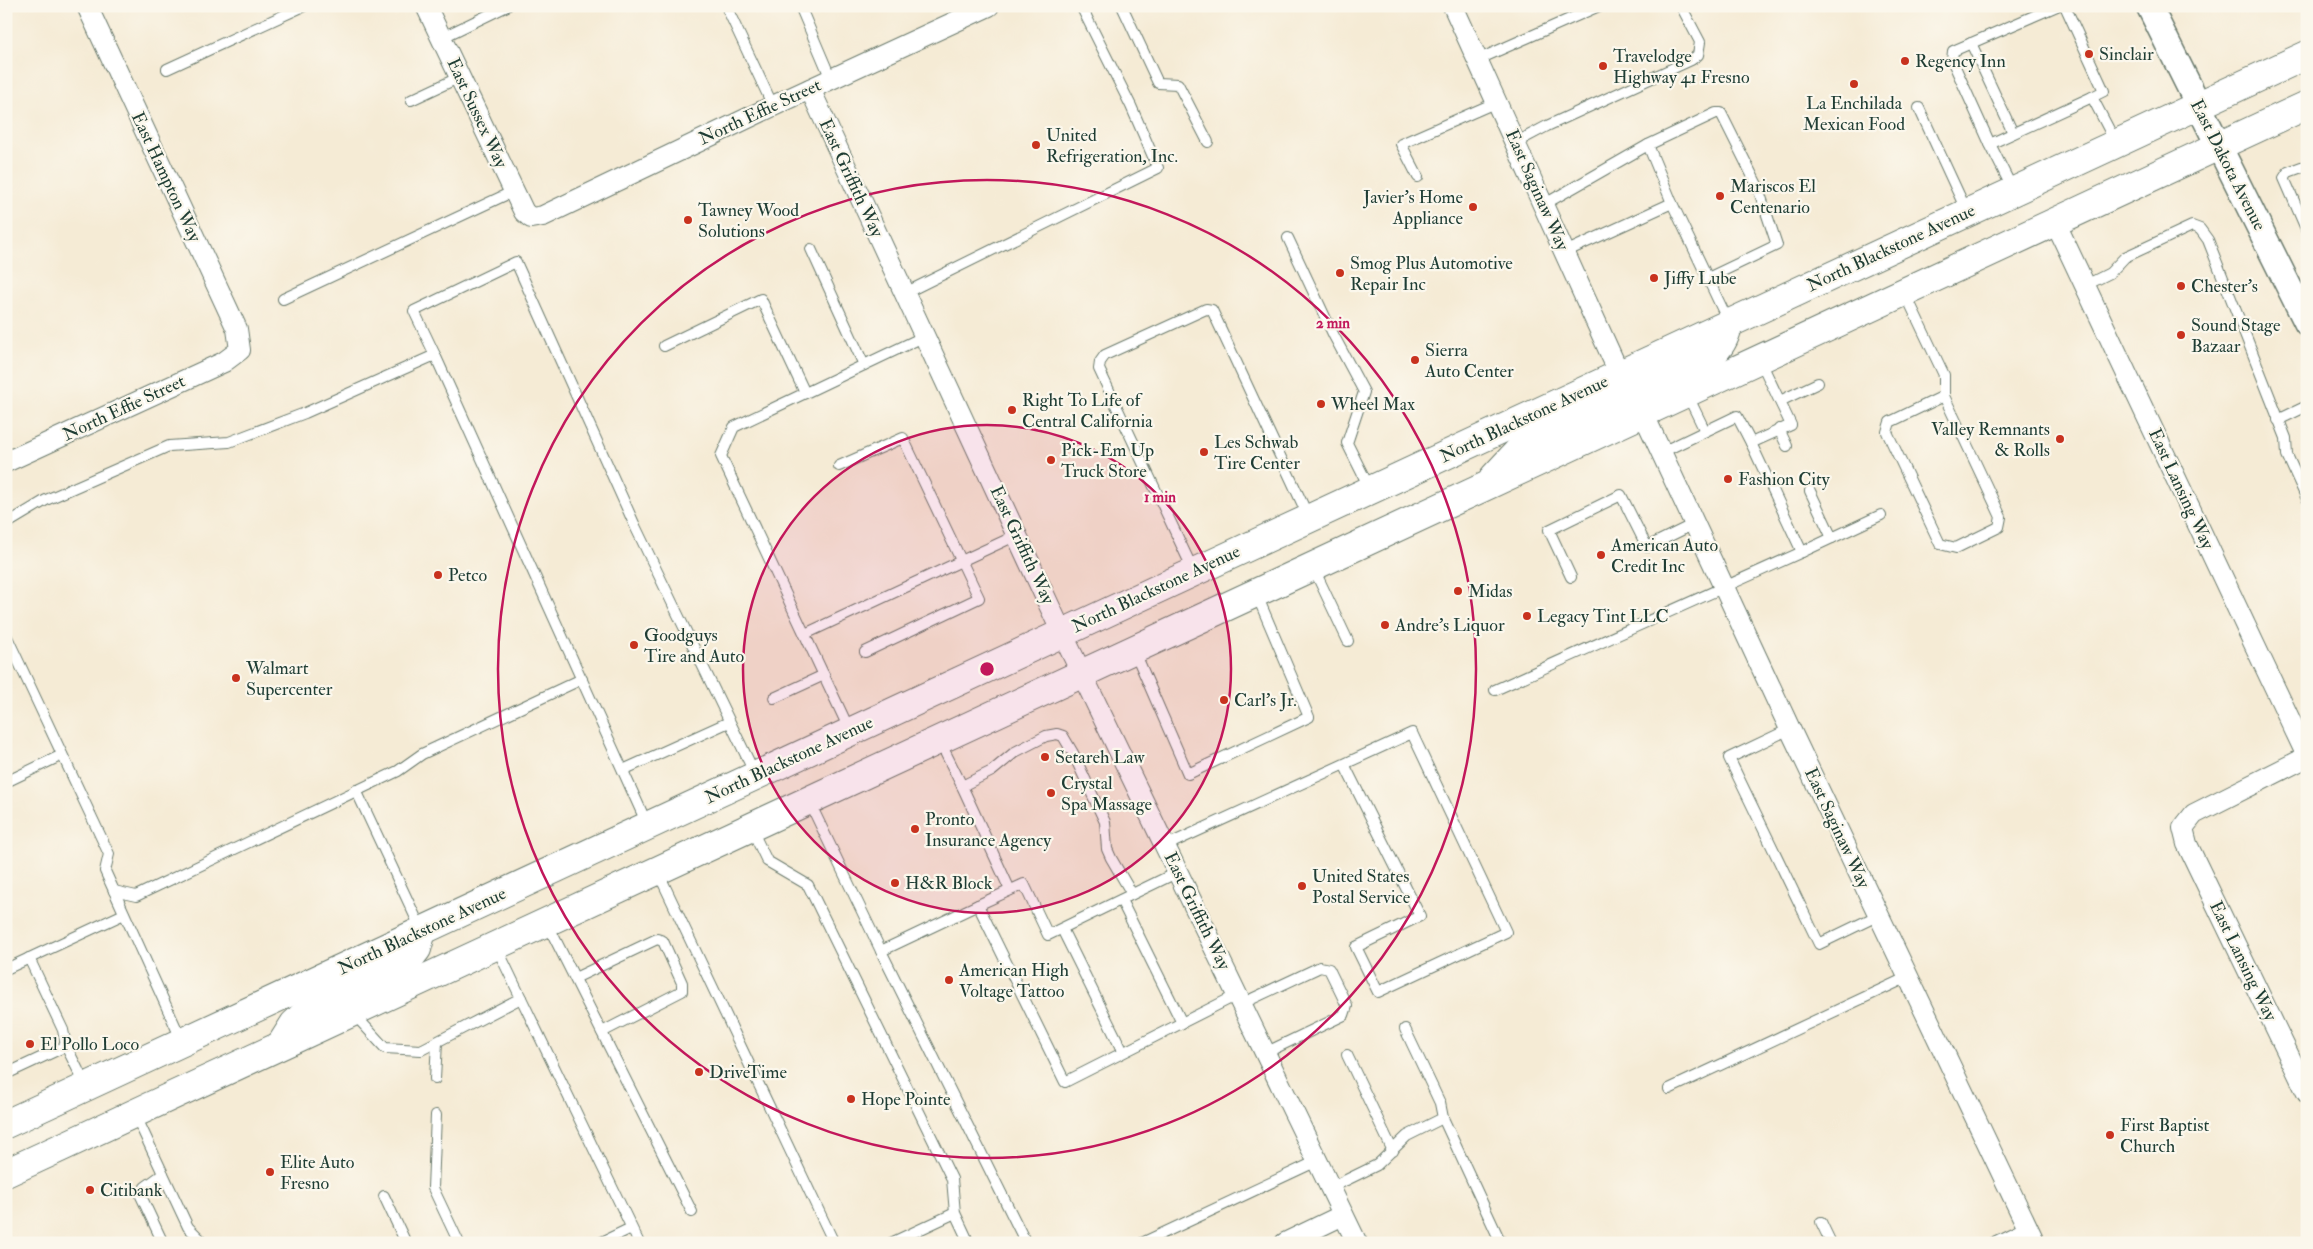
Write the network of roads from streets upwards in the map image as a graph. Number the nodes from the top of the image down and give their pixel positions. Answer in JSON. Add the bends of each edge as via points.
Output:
{"nodes":[{"id":1,"x":87,"y":6,"type":"edge"},
{"id":2,"x":426,"y":6,"type":"edge"},
{"id":3,"x":990,"y":6,"type":"edge"},
{"id":4,"x":1453,"y":6,"type":"edge"},
{"id":5,"x":2149,"y":6,"type":"edge"},
{"id":6,"x":2307,"y":55,"type":"edge"},
{"id":7,"x":810,"y":88,"type":"junction"},
{"id":8,"x":2307,"y":105,"type":"edge"},
{"id":9,"x":2199,"y":106,"type":"junction"},
{"id":10,"x":2220,"y":145,"type":"junction"},
{"id":11,"x":531,"y":218,"type":"joint"},
{"id":12,"x":2055,"y":222,"type":"junction"},
{"id":13,"x":1729,"y":323,"type":"junction"},
{"id":14,"x":2307,"y":323,"type":"edge"},
{"id":15,"x":240,"y":350,"type":"joint"},
{"id":16,"x":1620,"y":375,"type":"junction"},
{"id":17,"x":1643,"y":413,"type":"junction"},
{"id":18,"x":6,"y":462,"type":"edge"},
{"id":19,"x":1487,"y":486,"type":"junction"},
{"id":20,"x":1062,"y":633,"type":"junction"},
{"id":21,"x":1082,"y":673,"type":"junction"},
{"id":22,"x":2307,"y":756,"type":"edge"},
{"id":23,"x":422,"y":931,"type":"junction"},
{"id":24,"x":280,"y":1046,"type":"junction"},
{"id":25,"x":2307,"y":1093,"type":"edge"},
{"id":26,"x":6,"y":1124,"type":"edge"},
{"id":27,"x":6,"y":1173,"type":"edge"},
{"id":28,"x":1343,"y":1215,"type":"junction"},
{"id":29,"x":2031,"y":1234,"type":"edge"},
{"id":30,"x":1285,"y":1243,"type":"edge"},
{"id":31,"x":1357,"y":1243,"type":"edge"}],
"edges":[{"from":1,"to":15,"type":"street","name":"East Hampton Way","via":[[237,329]]},
{"from":2,"to":11,"type":"street","name":"East Sussex Way","via":[[514,192],[524,212]]},
{"from":3,"to":7,"type":"street","name":"North Effie Street"},
{"from":4,"to":16,"type":"street","name":"East Saginaw Way"},
{"from":5,"to":9,"type":"street","name":"East Dakota Avenue"},
{"from":6,"to":9,"type":"main road","name":"North Blackstone Avenue"},
{"from":7,"to":11,"type":"street","name":"North Effie Street","via":[[543,216]]},
{"from":7,"to":20,"type":"street","name":"East Griffith Way"},
{"from":8,"to":10,"type":"main road"},
{"from":9,"to":10,"type":"street","name":"East Dakota Avenue"},
{"from":9,"to":13,"type":"main road","name":"North Blackstone Avenue"},
{"from":10,"to":12,"type":"main road"},
{"from":10,"to":14,"type":"street","name":"East Dakota Avenue"},
{"from":12,"to":17,"type":"main road"},
{"from":12,"to":22,"type":"street","name":"East Lansing Way"},
{"from":13,"to":16,"type":"main road","name":"North Blackstone Avenue"},
{"from":13,"to":17,"type":"main road","via":[[1724,340],[1714,353],[1660,378],[1644,390],[1639,400]]},
{"from":15,"to":18,"type":"street","name":"North Effie Street","via":[[224,362]]},
{"from":16,"to":19,"type":"main road","via":[[1622,388],[1614,400],[1521,448]]},
{"from":16,"to":20,"type":"main road","name":"North Blackstone Avenue"},
{"from":17,"to":19,"type":"main road"},
{"from":17,"to":29,"type":"street","name":"East Saginaw Way"},
{"from":19,"to":21,"type":"main road"},
{"from":20,"to":21,"type":"street","name":"East Griffith Way"},
{"from":20,"to":23,"type":"main road","name":"North Blackstone Avenue"},
{"from":21,"to":24,"type":"main road"},
{"from":21,"to":28,"type":"street","name":"East Griffith Way"},
{"from":22,"to":25,"type":"street","name":"East Lansing Way","via":[[2194,814],[2184,828],[2187,844]]},
{"from":23,"to":24,"type":"main road","via":[[417,949],[407,962],[314,1004],[294,1024]]},
{"from":23,"to":26,"type":"main road","name":"North Blackstone Avenue"},
{"from":24,"to":27,"type":"main road"},
{"from":28,"to":30,"type":"street"},
{"from":28,"to":31,"type":"street","name":"East Griffith Way"}]}
